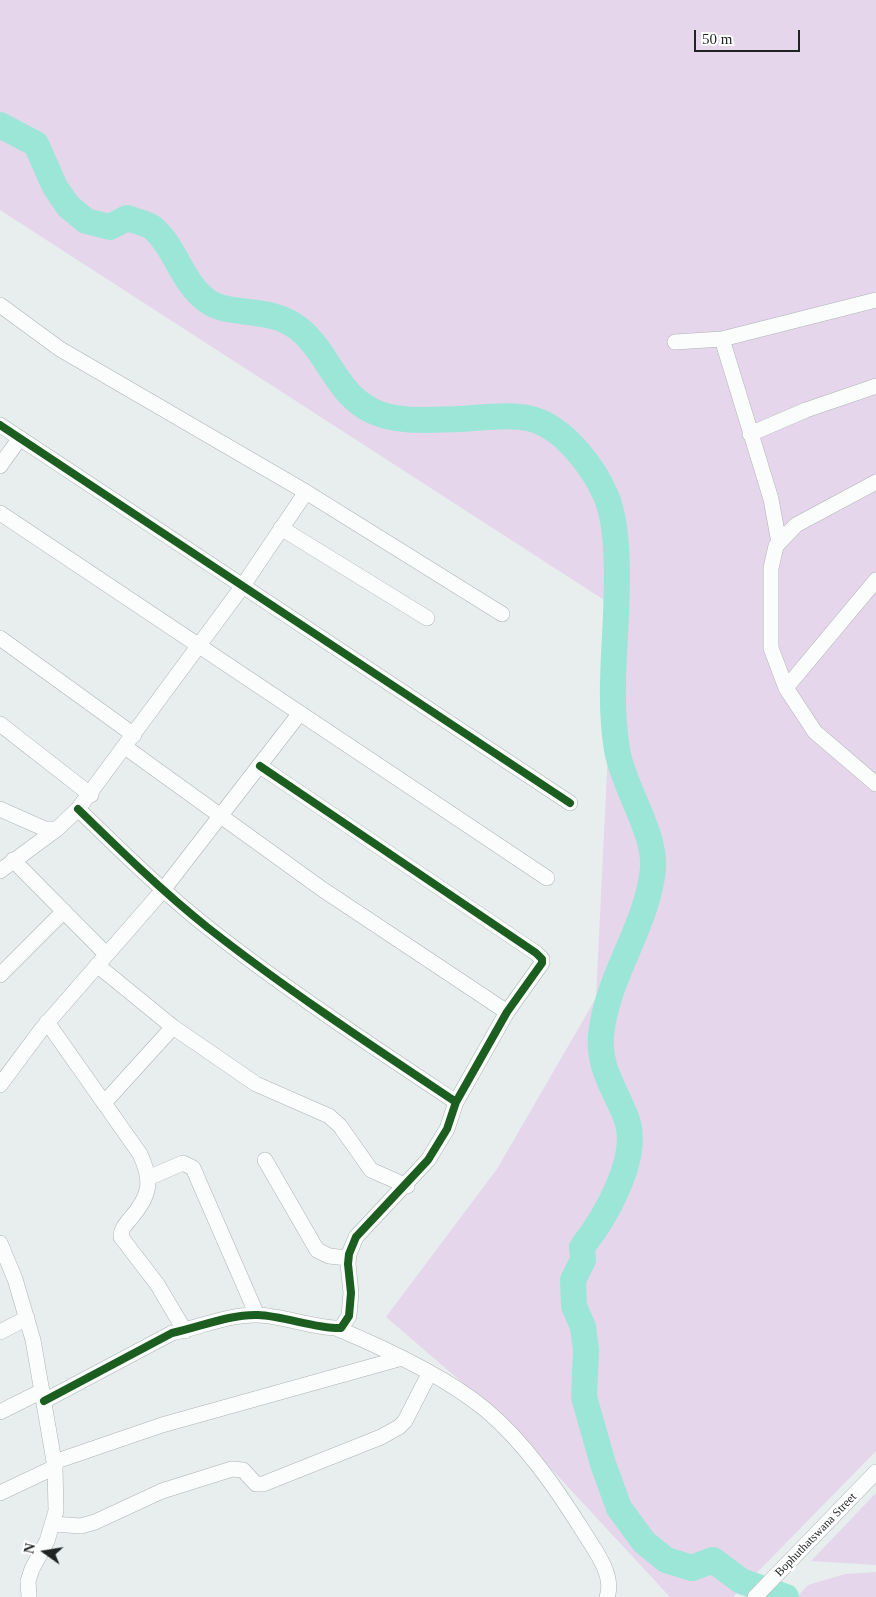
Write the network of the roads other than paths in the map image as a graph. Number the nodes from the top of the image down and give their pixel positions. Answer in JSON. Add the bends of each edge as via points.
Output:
{"nodes":[{"id":1,"x":876,"y":300,"type":"edge"},
{"id":2,"x":0,"y":305,"type":"edge"},
{"id":3,"x":722,"y":339,"type":"junction"},
{"id":4,"x":675,"y":342,"type":"dead end"},
{"id":5,"x":876,"y":386,"type":"edge"},
{"id":6,"x":0,"y":425,"type":"edge"},
{"id":7,"x":750,"y":434,"type":"junction"},
{"id":8,"x":20,"y":438,"type":"junction"},
{"id":9,"x":0,"y":466,"type":"edge"},
{"id":10,"x":876,"y":482,"type":"edge"},
{"id":11,"x":306,"y":492,"type":"junction"},
{"id":12,"x":0,"y":513,"type":"edge"},
{"id":13,"x":281,"y":528,"type":"junction"},
{"id":14,"x":779,"y":542,"type":"junction"},
{"id":15,"x":876,"y":580,"type":"edge"},
{"id":16,"x":242,"y":587,"type":"junction"},
{"id":17,"x":502,"y":614,"type":"dead end"},
{"id":18,"x":427,"y":618,"type":"dead end"},
{"id":19,"x":0,"y":638,"type":"edge"},
{"id":20,"x":199,"y":646,"type":"junction"},
{"id":21,"x":786,"y":688,"type":"junction"},
{"id":22,"x":300,"y":713,"type":"junction"},
{"id":23,"x":0,"y":724,"type":"edge"},
{"id":24,"x":130,"y":741,"type":"junction"},
{"id":25,"x":260,"y":766,"type":"junction"},
{"id":26,"x":876,"y":784,"type":"edge"},
{"id":27,"x":91,"y":794,"type":"junction"},
{"id":28,"x":570,"y":803,"type":"dead end"},
{"id":29,"x":0,"y":809,"type":"edge"},
{"id":30,"x":78,"y":810,"type":"junction"},
{"id":31,"x":221,"y":817,"type":"junction"},
{"id":32,"x":57,"y":828,"type":"junction"},
{"id":33,"x":13,"y":860,"type":"junction"},
{"id":34,"x":0,"y":871,"type":"edge"},
{"id":35,"x":546,"y":878,"type":"dead end"},
{"id":36,"x":163,"y":890,"type":"junction"},
{"id":37,"x":64,"y":911,"type":"junction"},
{"id":38,"x":102,"y":960,"type":"junction"},
{"id":39,"x":0,"y":975,"type":"edge"},
{"id":40,"x":507,"y":1012,"type":"junction"},
{"id":41,"x":47,"y":1022,"type":"junction"},
{"id":42,"x":173,"y":1027,"type":"junction"},
{"id":43,"x":0,"y":1085,"type":"edge"},
{"id":44,"x":456,"y":1102,"type":"junction"},
{"id":45,"x":104,"y":1103,"type":"junction"},
{"id":46,"x":265,"y":1160,"type":"dead end"},
{"id":47,"x":148,"y":1178,"type":"junction"},
{"id":48,"x":407,"y":1186,"type":"junction"},
{"id":49,"x":0,"y":1243,"type":"edge"},
{"id":50,"x":348,"y":1258,"type":"junction"},
{"id":51,"x":257,"y":1315,"type":"junction"},
{"id":52,"x":26,"y":1318,"type":"junction"},
{"id":53,"x":336,"y":1328,"type":"junction"},
{"id":54,"x":185,"y":1331,"type":"junction"},
{"id":55,"x":0,"y":1332,"type":"edge"},
{"id":56,"x":402,"y":1358,"type":"junction"},
{"id":57,"x":429,"y":1374,"type":"junction"},
{"id":58,"x":43,"y":1396,"type":"junction"},
{"id":59,"x":0,"y":1412,"type":"edge"},
{"id":60,"x":55,"y":1464,"type":"junction"},
{"id":61,"x":876,"y":1472,"type":"edge"},
{"id":62,"x":0,"y":1493,"type":"edge"},
{"id":63,"x":53,"y":1524,"type":"junction"},
{"id":64,"x":29,"y":1597,"type":"edge"},
{"id":65,"x":607,"y":1597,"type":"edge"},
{"id":66,"x":755,"y":1597,"type":"edge"}],
"edges":[{"from":1,"to":3,"type":"street"},
{"from":2,"to":11,"type":"street","via":[[60,349]]},
{"from":3,"to":4,"type":"street"},
{"from":3,"to":7,"type":"street"},
{"from":5,"to":7,"type":"street"},
{"from":6,"to":8,"type":"street"},
{"from":7,"to":14,"type":"street","via":[[771,499]]},
{"from":8,"to":9,"type":"street"},
{"from":8,"to":16,"type":"street"},
{"from":10,"to":14,"type":"street","via":[[796,525]]},
{"from":11,"to":13,"type":"street"},
{"from":11,"to":17,"type":"street"},
{"from":12,"to":20,"type":"street"},
{"from":13,"to":16,"type":"street"},
{"from":13,"to":18,"type":"street"},
{"from":14,"to":21,"type":"street","via":[[771,568],[771,648]]},
{"from":15,"to":21,"type":"street"},
{"from":16,"to":20,"type":"street"},
{"from":16,"to":28,"type":"street"},
{"from":19,"to":24,"type":"street"},
{"from":20,"to":22,"type":"street"},
{"from":20,"to":24,"type":"street"},
{"from":21,"to":26,"type":"street","via":[[815,732]]},
{"from":22,"to":25,"type":"street"},
{"from":22,"to":35,"type":"street"},
{"from":23,"to":27,"type":"street"},
{"from":24,"to":27,"type":"street"},
{"from":24,"to":31,"type":"street"},
{"from":25,"to":31,"type":"street"},
{"from":25,"to":40,"type":"street","via":[[536,953],[542,959],[540,969]]},
{"from":27,"to":30,"type":"street"},
{"from":29,"to":32,"type":"street","via":[[45,829]]},
{"from":30,"to":32,"type":"street"},
{"from":30,"to":36,"type":"street"},
{"from":31,"to":36,"type":"street"},
{"from":31,"to":40,"type":"street","via":[[322,889]]},
{"from":32,"to":33,"type":"street"},
{"from":33,"to":34,"type":"street"},
{"from":33,"to":37,"type":"street"},
{"from":36,"to":38,"type":"street"},
{"from":36,"to":44,"type":"street","via":[[307,1003]]},
{"from":37,"to":38,"type":"street"},
{"from":37,"to":39,"type":"street"},
{"from":38,"to":41,"type":"street"},
{"from":38,"to":42,"type":"street"},
{"from":40,"to":44,"type":"street"},
{"from":41,"to":43,"type":"street"},
{"from":41,"to":45,"type":"street"},
{"from":42,"to":45,"type":"street"},
{"from":42,"to":48,"type":"street","via":[[256,1084],[329,1116],[340,1126],[371,1170]]},
{"from":44,"to":48,"type":"street","via":[[439,1142]]},
{"from":45,"to":47,"type":"street","via":[[140,1154]]},
{"from":46,"to":50,"type":"street","via":[[317,1250],[329,1256]]},
{"from":47,"to":51,"type":"street","via":[[183,1163],[193,1168]]},
{"from":47,"to":54,"type":"street","via":[[146,1198],[122,1229],[121,1236],[157,1284]]},
{"from":48,"to":50,"type":"street","via":[[356,1237]]},
{"from":49,"to":52,"type":"street"},
{"from":50,"to":53,"type":"street","via":[[349,1316],[341,1328]]},
{"from":51,"to":53,"type":"street"},
{"from":51,"to":54,"type":"street"},
{"from":52,"to":55,"type":"street"},
{"from":52,"to":58,"type":"street"},
{"from":53,"to":56,"type":"street"},
{"from":54,"to":58,"type":"street","via":[[172,1332]]},
{"from":56,"to":57,"type":"street"},
{"from":56,"to":60,"type":"street","via":[[162,1424]]},
{"from":57,"to":63,"type":"street","via":[[405,1420],[381,1437],[263,1484],[256,1484],[242,1470],[232,1469],[162,1491],[95,1522],[81,1526]]},
{"from":57,"to":65,"type":"street","via":[[486,1410],[556,1489],[604,1568],[609,1584]]},
{"from":58,"to":59,"type":"street"},
{"from":58,"to":60,"type":"street"},
{"from":60,"to":62,"type":"street"},
{"from":60,"to":63,"type":"street","via":[[56,1511]]},
{"from":61,"to":66,"type":"street","name":"Bophuthatswana Street"},
{"from":63,"to":64,"type":"street","via":[[28,1581]]}]}
